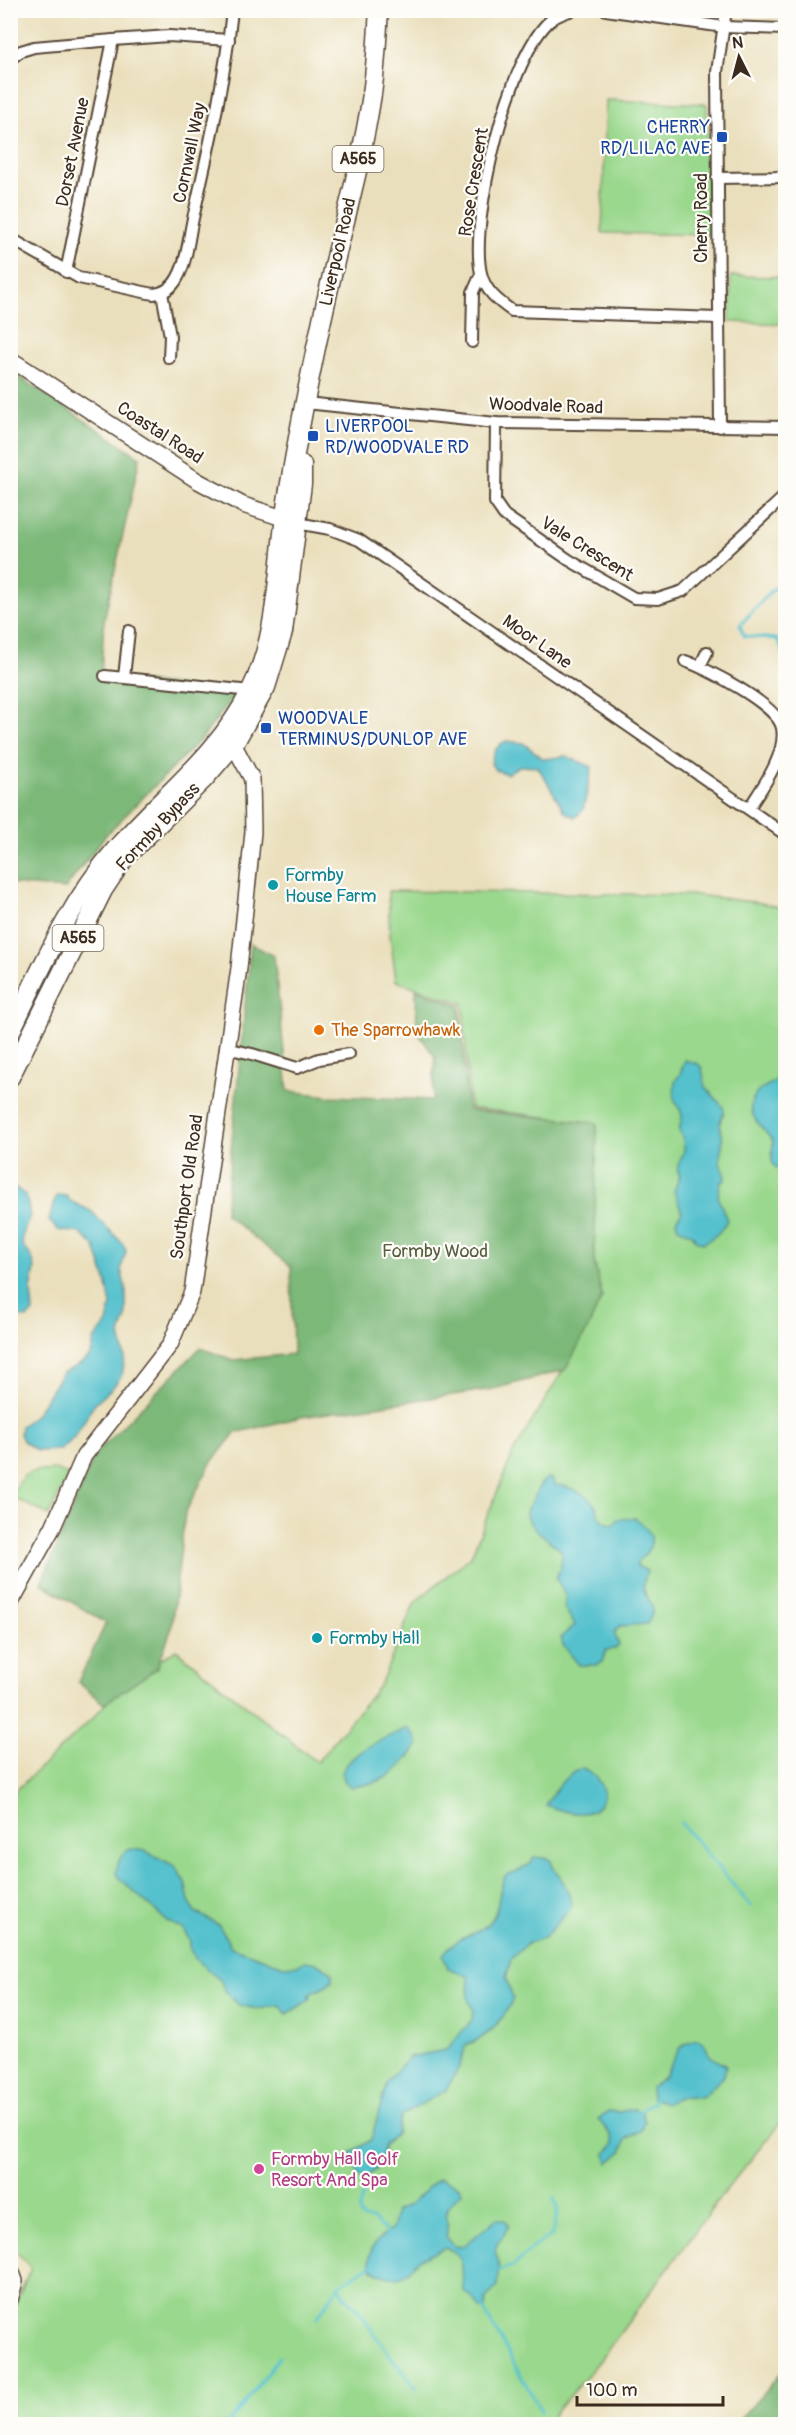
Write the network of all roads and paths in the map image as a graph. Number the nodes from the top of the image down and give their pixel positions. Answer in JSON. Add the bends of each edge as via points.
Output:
{"nodes":[{"id":1,"x":232,"y":10,"type":"edge"},
{"id":2,"x":379,"y":10,"type":"edge"},
{"id":3,"x":572,"y":10,"type":"edge"},
{"id":4,"x":606,"y":10,"type":"edge"},
{"id":5,"x":726,"y":10,"type":"edge"},
{"id":6,"x":724,"y":27,"type":"junction"},
{"id":7,"x":786,"y":30,"type":"edge"},
{"id":8,"x":113,"y":40,"type":"junction"},
{"id":9,"x":229,"y":40,"type":"junction"},
{"id":10,"x":10,"y":59,"type":"edge"},
{"id":11,"x":786,"y":177,"type":"edge"},
{"id":12,"x":717,"y":178,"type":"junction"},
{"id":13,"x":10,"y":238,"type":"edge"},
{"id":14,"x":66,"y":272,"type":"junction"},
{"id":15,"x":482,"y":274,"type":"junction"},
{"id":16,"x":162,"y":293,"type":"junction"},
{"id":17,"x":718,"y":318,"type":"junction"},
{"id":18,"x":472,"y":342,"type":"dead end"},
{"id":19,"x":169,"y":358,"type":"dead end"},
{"id":20,"x":10,"y":359,"type":"edge"},
{"id":21,"x":306,"y":403,"type":"junction"},
{"id":22,"x":495,"y":423,"type":"junction"},
{"id":23,"x":720,"y":426,"type":"junction"},
{"id":24,"x":786,"y":427,"type":"edge"},
{"id":25,"x":786,"y":495,"type":"edge"},
{"id":26,"x":291,"y":521,"type":"junction"},
{"id":27,"x":129,"y":631,"type":"dead end"},
{"id":28,"x":707,"y":652,"type":"dead end"},
{"id":29,"x":685,"y":661,"type":"dead end"},
{"id":30,"x":699,"y":666,"type":"junction"},
{"id":31,"x":105,"y":676,"type":"dead end"},
{"id":32,"x":124,"y":677,"type":"junction"},
{"id":33,"x":251,"y":691,"type":"junction"},
{"id":34,"x":230,"y":738,"type":"junction"},
{"id":35,"x":749,"y":808,"type":"junction"},
{"id":36,"x":786,"y":835,"type":"edge"},
{"id":37,"x":10,"y":1033,"type":"edge"},
{"id":38,"x":226,"y":1048,"type":"junction"},
{"id":39,"x":349,"y":1054,"type":"dead end"},
{"id":40,"x":10,"y":1077,"type":"edge"},
{"id":41,"x":10,"y":1604,"type":"edge"},
{"id":42,"x":10,"y":2267,"type":"edge"},
{"id":43,"x":10,"y":2300,"type":"edge"}],
"edges":[{"from":1,"to":9,"type":"street","name":"Cornwall Way"},
{"from":2,"to":21,"type":"highway","name":"Liverpool Road","number":"A565","via":[[372,95]]},
{"from":3,"to":15,"type":"street","name":"Rose Crescent","via":[[550,21],[534,42],[519,67],[502,116],[492,149],[481,224]]},
{"from":4,"to":6,"type":"street"},
{"from":5,"to":6,"type":"street","name":"Cherry Road"},
{"from":6,"to":7,"type":"street"},
{"from":6,"to":12,"type":"street","name":"Cherry Road","via":[[717,72]]},
{"from":8,"to":9,"type":"street","via":[[169,36]]},
{"from":8,"to":10,"type":"street","via":[[34,46]]},
{"from":8,"to":14,"type":"street","name":"Dorset Avenue"},
{"from":9,"to":16,"type":"street","name":"Cornwall Way","via":[[182,268],[179,277]]},
{"from":11,"to":12,"type":"street"},
{"from":12,"to":17,"type":"street","name":"Cherry Road"},
{"from":13,"to":14,"type":"street"},
{"from":14,"to":16,"type":"street","via":[[79,278]]},
{"from":15,"to":17,"type":"street","name":"Rose Crescent","via":[[491,296],[512,311]]},
{"from":15,"to":18,"type":"street","via":[[473,292]]},
{"from":16,"to":19,"type":"street","via":[[170,336]]},
{"from":17,"to":23,"type":"street","name":"Cherry Road"},
{"from":20,"to":26,"type":"street","name":"Coastal Road","via":[[198,481],[243,506]]},
{"from":21,"to":22,"type":"street","name":"Woodvale Road"},
{"from":21,"to":26,"type":"highway","name":"Liverpool Road","number":"A565","via":[[302,422],[302,484]]},
{"from":22,"to":23,"type":"street","name":"Woodvale Road"},
{"from":22,"to":25,"type":"street","name":"Vale Crescent","via":[[495,502],[504,514],[569,560],[634,598],[658,599],[683,591]]},
{"from":23,"to":24,"type":"street","name":"Woodvale Road"},
{"from":26,"to":33,"type":"highway","name":"Liverpool Road","number":"A565","via":[[264,660]]},
{"from":26,"to":34,"type":"highway","name":"Liverpool Road","number":"A565","via":[[283,632],[266,687]]},
{"from":26,"to":35,"type":"street","name":"Moor Lane","via":[[359,540]]},
{"from":27,"to":32,"type":"street"},
{"from":28,"to":30,"type":"street"},
{"from":29,"to":30,"type":"street"},
{"from":30,"to":35,"type":"street","via":[[761,702],[782,726],[774,768]]},
{"from":31,"to":32,"type":"street"},
{"from":32,"to":33,"type":"street"},
{"from":33,"to":34,"type":"highway","name":"Liverpool Road","number":"A565"},
{"from":34,"to":37,"type":"highway","name":"Formby Bypass","number":"A565","via":[[116,849],[92,879],[55,939]]},
{"from":34,"to":38,"type":"street","name":"Southport Old Road","via":[[252,779],[253,832]]},
{"from":34,"to":40,"type":"highway","name":"Formby Bypass","number":"A565","via":[[205,778],[125,857],[87,919]]},
{"from":35,"to":36,"type":"street","name":"Moor Lane"},
{"from":38,"to":39,"type":"street","via":[[297,1068]]},
{"from":38,"to":41,"type":"street","name":"Southport Old Road","via":[[192,1292],[170,1345],[84,1456],[53,1527]]},
{"from":42,"to":43,"type":"street","via":[[15,2281]]}]}
